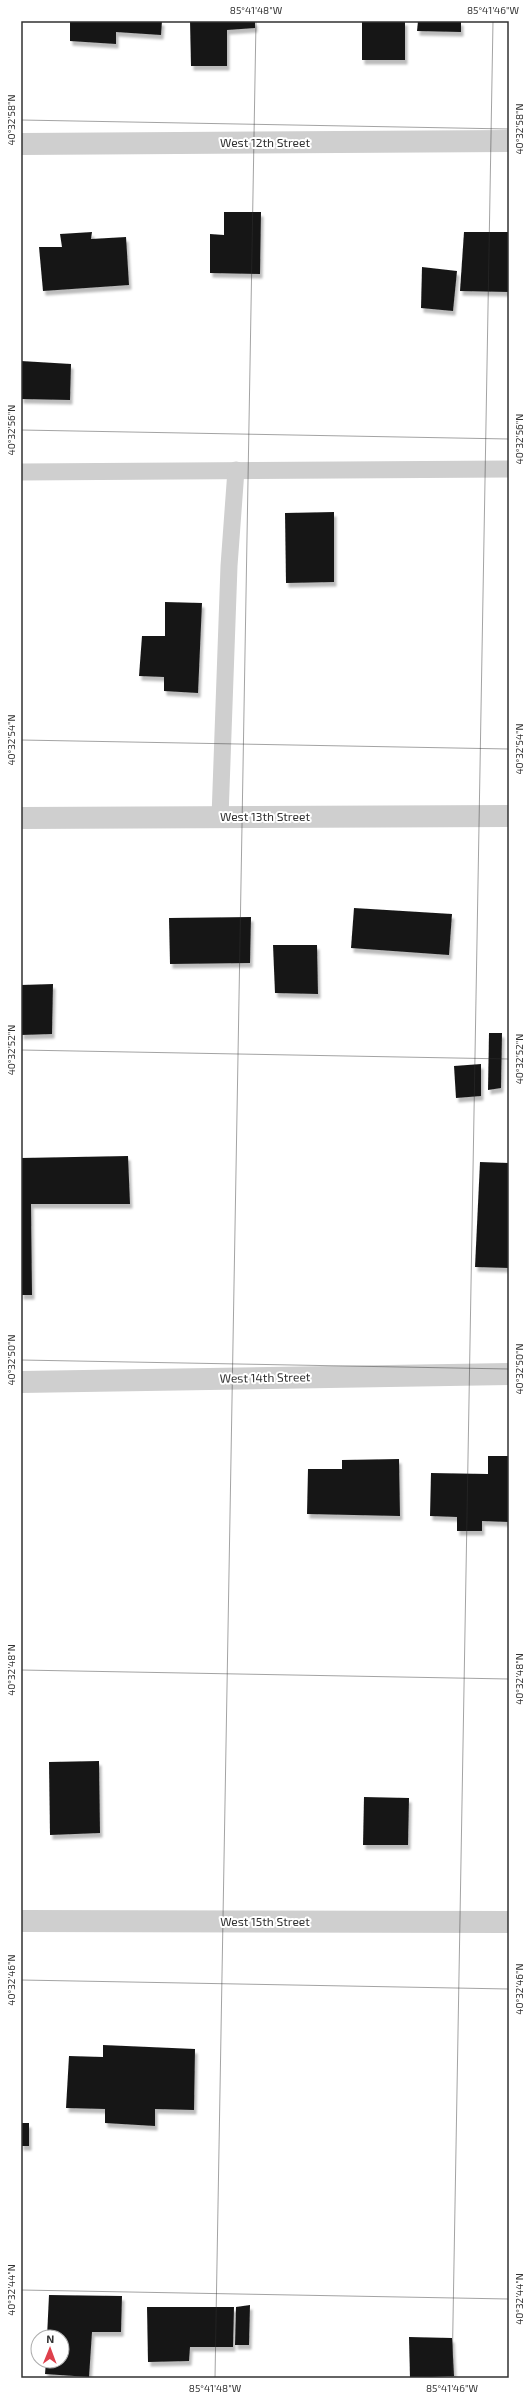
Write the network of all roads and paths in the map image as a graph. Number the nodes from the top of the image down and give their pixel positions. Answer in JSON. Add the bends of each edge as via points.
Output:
{"nodes":[{"id":1,"x":509,"y":141,"type":"edge"},
{"id":2,"x":21,"y":144,"type":"edge"},
{"id":3,"x":509,"y":468,"type":"edge"},
{"id":4,"x":236,"y":470,"type":"junction"},
{"id":5,"x":21,"y":472,"type":"edge"},
{"id":6,"x":509,"y":816,"type":"edge"},
{"id":7,"x":220,"y":817,"type":"junction"},
{"id":8,"x":21,"y":818,"type":"edge"},
{"id":9,"x":509,"y":1374,"type":"edge"},
{"id":10,"x":21,"y":1382,"type":"edge"},
{"id":11,"x":21,"y":1921,"type":"edge"},
{"id":12,"x":509,"y":1922,"type":"edge"}],
"edges":[{"from":1,"to":2,"type":"street","name":"West 12th Street"},
{"from":3,"to":4,"type":"lane"},
{"from":4,"to":5,"type":"lane"},
{"from":4,"to":7,"type":"lane","via":[[229,566]]},
{"from":6,"to":7,"type":"street","name":"West 13th Street"},
{"from":7,"to":8,"type":"street","name":"West 13th Street"},
{"from":9,"to":10,"type":"street","name":"West 14th Street"},
{"from":11,"to":12,"type":"street","name":"West 15th Street"}]}
